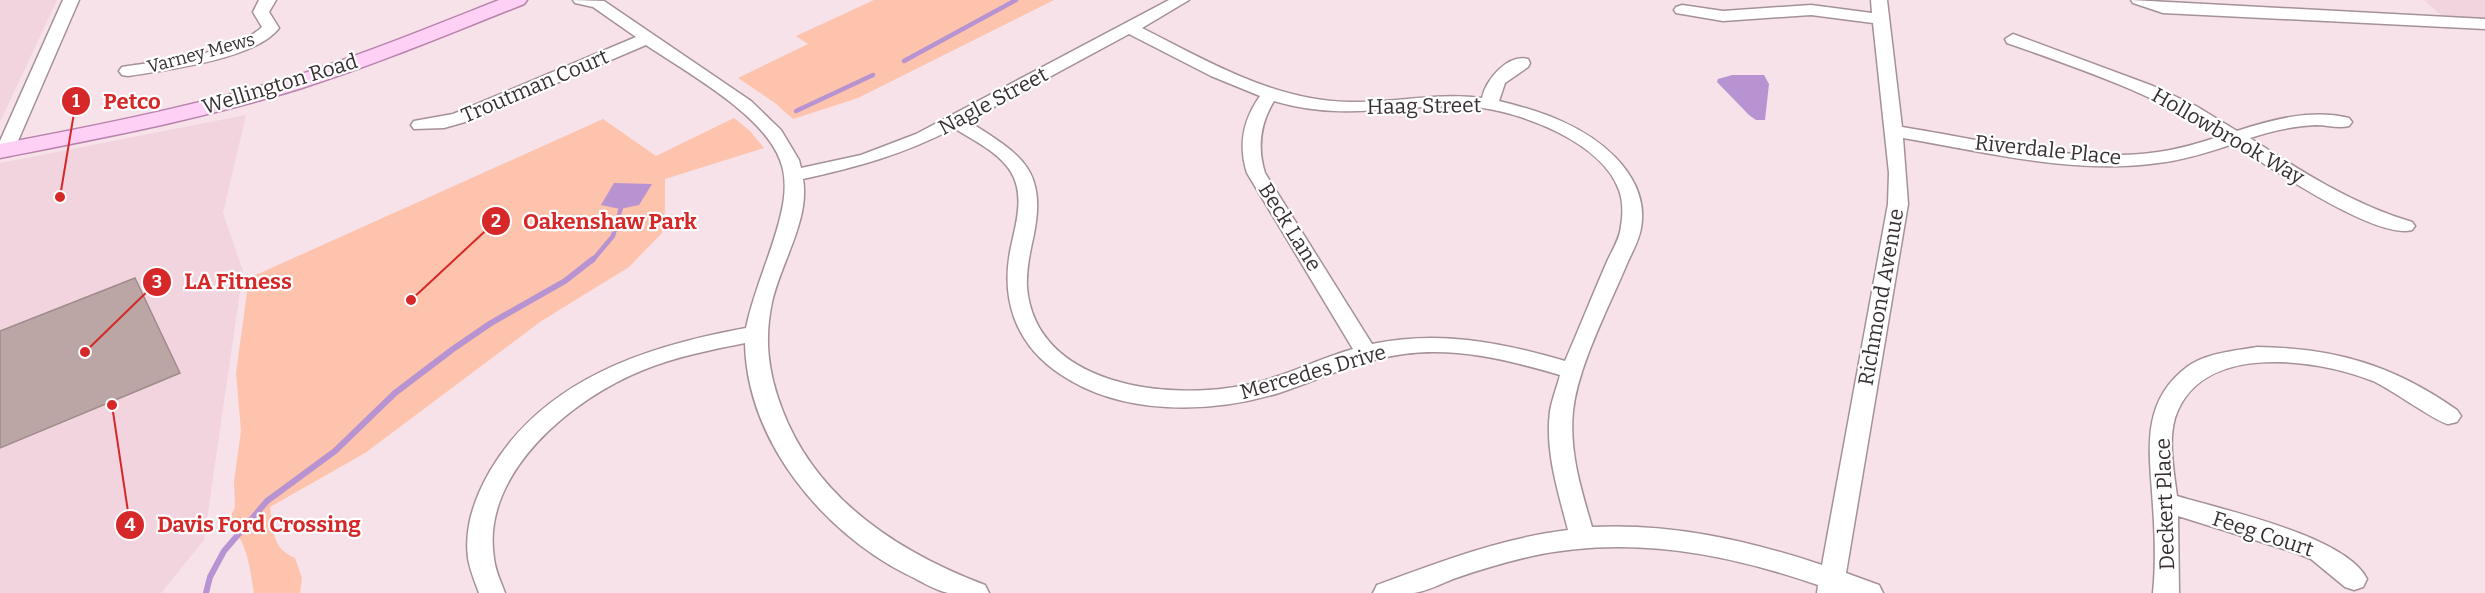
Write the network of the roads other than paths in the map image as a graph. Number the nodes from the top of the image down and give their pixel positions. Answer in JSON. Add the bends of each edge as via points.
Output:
{"nodes":[{"id":1,"x":71,"y":0,"type":"edge"},
{"id":2,"x":268,"y":0,"type":"edge"},
{"id":3,"x":485,"y":0,"type":"edge"},
{"id":4,"x":517,"y":0,"type":"edge"},
{"id":5,"x":1181,"y":0,"type":"edge"},
{"id":6,"x":2139,"y":0,"type":"edge"},
{"id":7,"x":2309,"y":0,"type":"edge"},
{"id":8,"x":592,"y":1,"type":"edge"},
{"id":9,"x":1682,"y":10,"type":"dead end"},
{"id":10,"x":1880,"y":10,"type":"edge"},
{"id":11,"x":2323,"y":16,"type":"junction"},
{"id":12,"x":2485,"y":24,"type":"edge"},
{"id":13,"x":1130,"y":28,"type":"junction"},
{"id":14,"x":648,"y":38,"type":"junction"},
{"id":15,"x":2013,"y":39,"type":"dead end"},
{"id":16,"x":1522,"y":63,"type":"dead end"},
{"id":17,"x":128,"y":71,"type":"dead end"},
{"id":18,"x":1270,"y":94,"type":"junction"},
{"id":19,"x":1490,"y":105,"type":"junction"},
{"id":20,"x":956,"y":121,"type":"junction"},
{"id":21,"x":2343,"y":122,"type":"dead end"},
{"id":22,"x":420,"y":125,"type":"dead end"},
{"id":23,"x":1893,"y":130,"type":"junction"},
{"id":24,"x":2235,"y":137,"type":"junction"},
{"id":25,"x":4,"y":144,"type":"edge"},
{"id":26,"x":794,"y":175,"type":"junction"},
{"id":27,"x":2405,"y":226,"type":"dead end"},
{"id":28,"x":756,"y":334,"type":"junction"},
{"id":29,"x":1367,"y":354,"type":"junction"},
{"id":30,"x":1572,"y":371,"type":"junction"},
{"id":31,"x":2450,"y":416,"type":"dead end"},
{"id":32,"x":2165,"y":502,"type":"junction"},
{"id":33,"x":1582,"y":538,"type":"junction"},
{"id":34,"x":2354,"y":579,"type":"dead end"},
{"id":35,"x":1831,"y":586,"type":"edge"},
{"id":36,"x":1393,"y":592,"type":"edge"},
{"id":37,"x":492,"y":593,"type":"edge"},
{"id":38,"x":976,"y":593,"type":"edge"},
{"id":39,"x":1870,"y":593,"type":"edge"},
{"id":40,"x":2166,"y":593,"type":"edge"}],
"edges":[{"from":1,"to":25,"type":"street"},
{"from":2,"to":17,"type":"street","name":"Varney Mews","via":[[261,12],[271,28],[260,39],[218,53]]},
{"from":3,"to":25,"type":"main road","name":"Wellington Road","via":[[345,53],[237,88]]},
{"from":4,"to":25,"type":"main road","name":"Wellington Road","via":[[366,58],[257,93],[131,126]]},
{"from":5,"to":13,"type":"street","name":"Nagle Street"},
{"from":6,"to":11,"type":"street","via":[[2163,8]]},
{"from":7,"to":11,"type":"street"},
{"from":8,"to":14,"type":"street"},
{"from":9,"to":10,"type":"street","via":[[1723,16]]},
{"from":10,"to":23,"type":"street","name":"Richmond Avenue"},
{"from":11,"to":12,"type":"street"},
{"from":13,"to":18,"type":"street","name":"Haag Street","via":[[1230,79]]},
{"from":13,"to":20,"type":"street","name":"Nagle Street"},
{"from":14,"to":22,"type":"street","name":"Troutman Court","via":[[451,121]]},
{"from":14,"to":26,"type":"street","via":[[767,123],[783,146]]},
{"from":15,"to":24,"type":"street","name":"Hollowbrook Way","via":[[2149,89]]},
{"from":16,"to":19,"type":"street","via":[[1494,83]]},
{"from":18,"to":19,"type":"street","name":"Haag Street","via":[[1332,106],[1459,102]]},
{"from":18,"to":29,"type":"street","name":"Beck Lane","via":[[1254,120],[1250,147],[1256,173]]},
{"from":19,"to":30,"type":"street","name":"Haag Street","via":[[1538,118],[1578,137],[1619,172],[1631,199],[1631,229]]},
{"from":20,"to":26,"type":"street","name":"Nagle Street","via":[[866,159]]},
{"from":20,"to":29,"type":"street","name":"Mercedes Drive","via":[[1007,156],[1022,174],[1028,204],[1016,276],[1018,306],[1041,344],[1077,374],[1142,395],[1214,399],[1263,390]]},
{"from":21,"to":24,"type":"street","name":"Riverdale Place","via":[[2304,120]]},
{"from":23,"to":24,"type":"street","name":"Riverdale Place","via":[[2034,152],[2113,159],[2166,156]]},
{"from":23,"to":35,"type":"street","name":"Richmond Avenue","via":[[1898,204]]},
{"from":24,"to":27,"type":"street","name":"Hollowbrook Way","via":[[2349,208]]},
{"from":26,"to":28,"type":"street","via":[[794,211],[767,285]]},
{"from":28,"to":37,"type":"street","via":[[634,364],[589,387],[543,422],[505,466],[485,504],[480,557]]},
{"from":28,"to":38,"type":"street","via":[[761,380],[772,419],[785,447],[809,481],[837,511],[885,549]]},
{"from":29,"to":30,"type":"street","name":"Mercedes Drive","via":[[1419,345],[1455,346],[1518,355]]},
{"from":30,"to":33,"type":"street","name":"Haag Street","via":[[1562,410],[1561,439],[1564,470]]},
{"from":31,"to":32,"type":"street","name":"Deckert Place","via":[[2382,376],[2334,361],[2277,355],[2222,360],[2191,376],[2176,389],[2167,406],[2161,460]]},
{"from":32,"to":34,"type":"street","name":"Feeg Court","via":[[2304,544]]},
{"from":32,"to":40,"type":"street","name":"Deckert Place"},
{"from":33,"to":35,"type":"street","via":[[1649,537],[1712,545]]},
{"from":33,"to":36,"type":"street","via":[[1483,559]]},
{"from":35,"to":39,"type":"street"}]}
